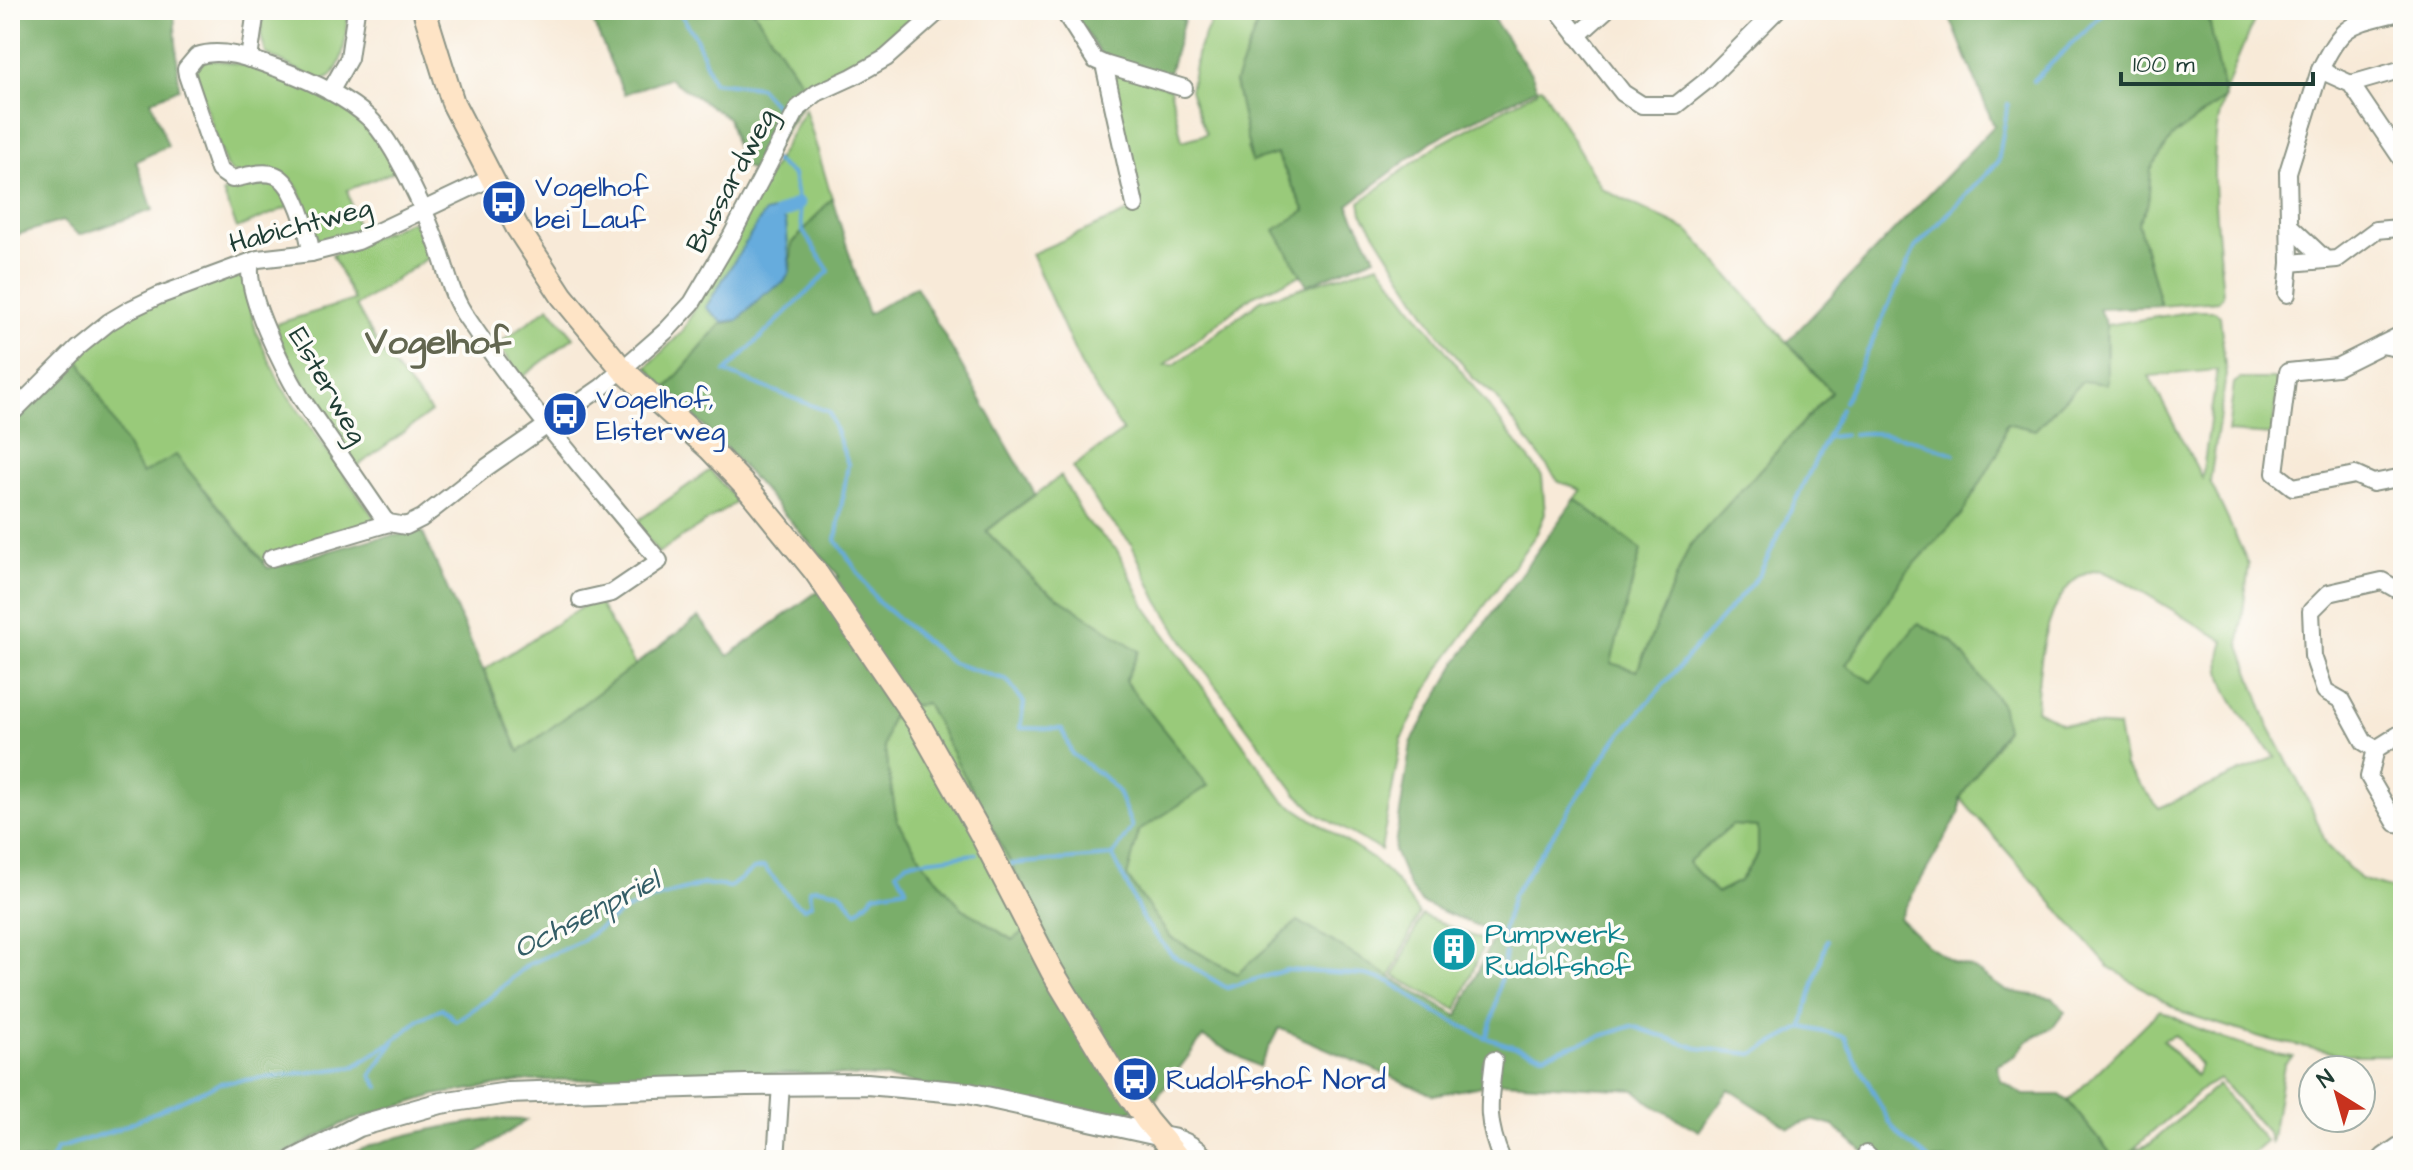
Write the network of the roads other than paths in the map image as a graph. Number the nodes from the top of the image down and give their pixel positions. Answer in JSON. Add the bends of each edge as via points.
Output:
{"nodes":[{"id":1,"x":256,"y":10,"type":"edge"},
{"id":2,"x":356,"y":10,"type":"edge"},
{"id":3,"x":424,"y":10,"type":"edge"},
{"id":4,"x":940,"y":10,"type":"edge"},
{"id":5,"x":1063,"y":10,"type":"edge"},
{"id":6,"x":1558,"y":10,"type":"edge"},
{"id":7,"x":1606,"y":10,"type":"edge"},
{"id":8,"x":1777,"y":10,"type":"edge"},
{"id":9,"x":2403,"y":11,"type":"edge"},
{"id":10,"x":1577,"y":36,"type":"junction"},
{"id":11,"x":249,"y":59,"type":"junction"},
{"id":12,"x":1104,"y":64,"type":"junction"},
{"id":13,"x":2403,"y":69,"type":"edge"},
{"id":14,"x":2320,"y":70,"type":"junction"},
{"id":15,"x":2351,"y":84,"type":"junction"},
{"id":16,"x":1184,"y":88,"type":"dead end"},
{"id":17,"x":330,"y":92,"type":"junction"},
{"id":18,"x":2403,"y":161,"type":"edge"},
{"id":19,"x":491,"y":178,"type":"junction"},
{"id":20,"x":1135,"y":205,"type":"dead end"},
{"id":21,"x":422,"y":211,"type":"junction"},
{"id":22,"x":2403,"y":225,"type":"edge"},
{"id":23,"x":2291,"y":227,"type":"junction"},
{"id":24,"x":311,"y":253,"type":"junction"},
{"id":25,"x":2326,"y":260,"type":"junction"},
{"id":26,"x":251,"y":262,"type":"junction"},
{"id":27,"x":2290,"y":263,"type":"junction"},
{"id":28,"x":2287,"y":294,"type":"dead end"},
{"id":29,"x":2403,"y":334,"type":"edge"},
{"id":30,"x":2381,"y":345,"type":"junction"},
{"id":31,"x":2403,"y":349,"type":"edge"},
{"id":32,"x":623,"y":370,"type":"junction"},
{"id":33,"x":14,"y":411,"type":"dead end"},
{"id":34,"x":549,"y":426,"type":"junction"},
{"id":35,"x":2403,"y":477,"type":"edge"},
{"id":36,"x":389,"y":523,"type":"junction"},
{"id":37,"x":271,"y":558,"type":"dead end"},
{"id":38,"x":2403,"y":588,"type":"edge"},
{"id":39,"x":581,"y":600,"type":"dead end"},
{"id":40,"x":2403,"y":732,"type":"edge"},
{"id":41,"x":2376,"y":749,"type":"junction"},
{"id":42,"x":2403,"y":824,"type":"edge"},
{"id":43,"x":1494,"y":1060,"type":"dead end"},
{"id":44,"x":781,"y":1084,"type":"junction"},
{"id":45,"x":1158,"y":1135,"type":"junction"},
{"id":46,"x":2403,"y":1143,"type":"edge"},
{"id":47,"x":2383,"y":1157,"type":"dead end"},
{"id":48,"x":294,"y":1160,"type":"edge"},
{"id":49,"x":776,"y":1160,"type":"edge"},
{"id":50,"x":1180,"y":1160,"type":"edge"},
{"id":51,"x":1208,"y":1160,"type":"edge"},
{"id":52,"x":1502,"y":1160,"type":"edge"}],
"edges":[{"from":1,"to":11,"type":"street"},
{"from":2,"to":17,"type":"street","via":[[349,58]]},
{"from":3,"to":19,"type":"main road","via":[[453,103]]},
{"from":4,"to":32,"type":"street","name":"Bussardweg","via":[[886,58],[798,108],[692,303]]},
{"from":5,"to":12,"type":"street","via":[[1095,60]]},
{"from":6,"to":10,"type":"street"},
{"from":7,"to":10,"type":"street"},
{"from":8,"to":10,"type":"street","via":[[1676,105],[1642,105],[1623,93]]},
{"from":9,"to":14,"type":"street","via":[[2344,30]]},
{"from":11,"to":17,"type":"street"},
{"from":11,"to":24,"type":"street","via":[[203,54],[192,58],[187,75],[219,170],[232,179],[274,174],[282,179],[306,227]]},
{"from":12,"to":16,"type":"street"},
{"from":12,"to":20,"type":"street"},
{"from":13,"to":15,"type":"street"},
{"from":14,"to":15,"type":"street"},
{"from":14,"to":23,"type":"street","via":[[2288,172]]},
{"from":15,"to":18,"type":"street"},
{"from":17,"to":21,"type":"street","via":[[379,130]]},
{"from":19,"to":21,"type":"street","name":"Habichtweg"},
{"from":19,"to":32,"type":"main road","via":[[587,333]]},
{"from":21,"to":24,"type":"street","name":"Habichtweg","via":[[358,241]]},
{"from":21,"to":34,"type":"street","via":[[452,295]]},
{"from":22,"to":25,"type":"street","via":[[2376,230],[2337,259]]},
{"from":23,"to":25,"type":"street"},
{"from":23,"to":27,"type":"street"},
{"from":24,"to":26,"type":"street","name":"Habichtweg"},
{"from":25,"to":27,"type":"street"},
{"from":26,"to":33,"type":"street","name":"Habichtweg","via":[[158,296],[109,322]]},
{"from":26,"to":36,"type":"street","name":"Elsterweg","via":[[259,308],[289,377]]},
{"from":27,"to":28,"type":"street"},
{"from":29,"to":30,"type":"street"},
{"from":30,"to":31,"type":"street"},
{"from":30,"to":35,"type":"street","via":[[2337,367],[2288,372],[2275,473],[2293,487],[2355,475],[2373,483]]},
{"from":32,"to":34,"type":"street"},
{"from":32,"to":45,"type":"main road","via":[[749,490],[827,588],[919,724],[1052,971]]},
{"from":34,"to":36,"type":"street","via":[[414,523]]},
{"from":34,"to":39,"type":"street","via":[[659,561],[612,593]]},
{"from":36,"to":37,"type":"street"},
{"from":38,"to":41,"type":"street","via":[[2382,581],[2329,593],[2311,611],[2313,656],[2325,691],[2341,700],[2364,742]]},
{"from":40,"to":41,"type":"street"},
{"from":41,"to":42,"type":"street","via":[[2369,777],[2396,823]]},
{"from":43,"to":52,"type":"street","via":[[1488,1111]]},
{"from":44,"to":45,"type":"street","via":[[867,1084],[968,1093]]},
{"from":44,"to":48,"type":"street","via":[[508,1093],[441,1103],[359,1126]]},
{"from":44,"to":49,"type":"street"},
{"from":45,"to":50,"type":"main road"},
{"from":45,"to":51,"type":"street","via":[[1197,1147]]},
{"from":46,"to":47,"type":"street"}]}
